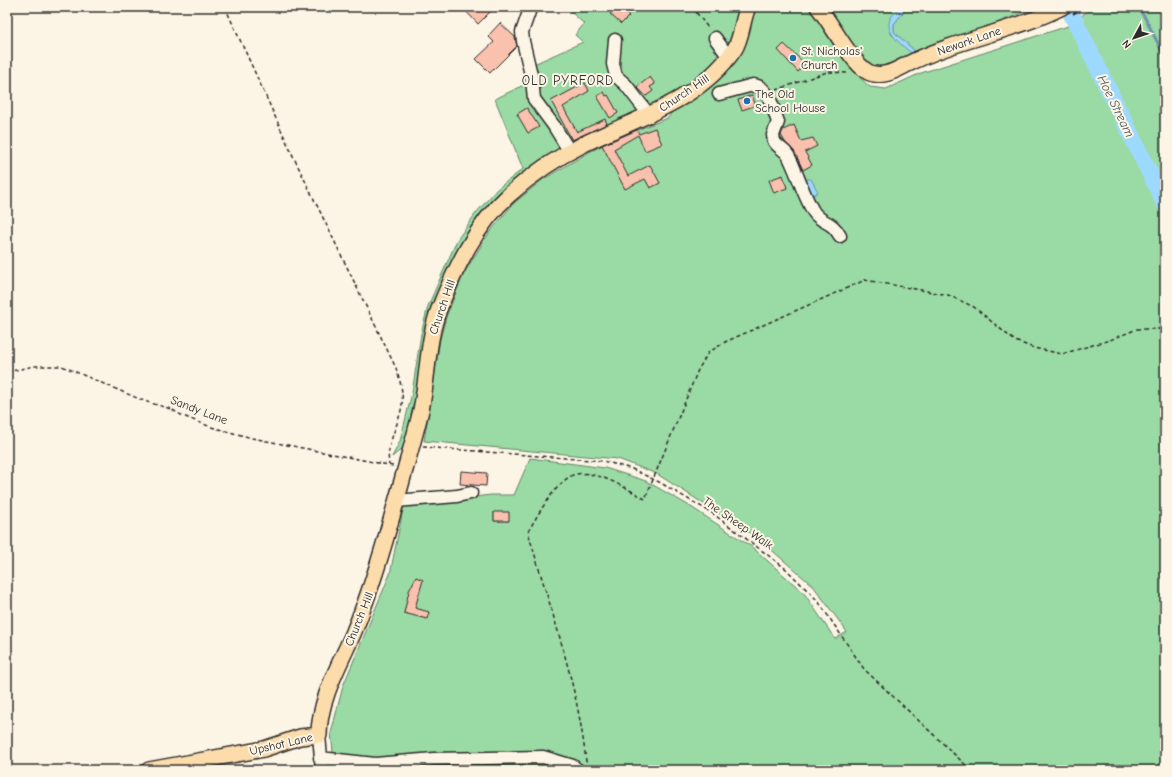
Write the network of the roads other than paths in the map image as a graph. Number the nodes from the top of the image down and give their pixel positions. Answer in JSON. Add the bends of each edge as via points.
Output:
{"nodes":[{"id":1,"x":528,"y":7,"type":"edge"},
{"id":2,"x":748,"y":7,"type":"edge"},
{"id":3,"x":818,"y":7,"type":"edge"},
{"id":4,"x":1058,"y":9,"type":"edge"},
{"id":5,"x":715,"y":38,"type":"road end"},
{"id":6,"x":615,"y":40,"type":"dead end"},
{"id":7,"x":728,"y":56,"type":"junction"},
{"id":8,"x":719,"y":94,"type":"dead end"},
{"id":9,"x":650,"y":116,"type":"junction"},
{"id":10,"x":570,"y":152,"type":"junction"},
{"id":11,"x":840,"y":236,"type":"dead end"},
{"id":12,"x":471,"y":493,"type":"dead end"},
{"id":13,"x":396,"y":502,"type":"junction"},
{"id":14,"x":319,"y":736,"type":"junction"},
{"id":15,"x":320,"y":758,"type":"junction"},
{"id":16,"x":582,"y":767,"type":"edge"},
{"id":17,"x":149,"y":770,"type":"edge"},
{"id":18,"x":322,"y":770,"type":"edge"}],
"edges":[{"from":1,"to":10,"type":"street","via":[[522,32],[534,99]]},
{"from":2,"to":7,"type":"main road","name":"Church Hill","via":[[735,48]]},
{"from":3,"to":4,"type":"main road","name":"Newark Lane","via":[[856,60],[867,71],[876,75],[885,74],[937,51]]},
{"from":5,"to":7,"type":"street"},
{"from":6,"to":9,"type":"street","via":[[613,64],[616,76]]},
{"from":7,"to":9,"type":"main road","name":"Church Hill","via":[[723,64],[684,96]]},
{"from":8,"to":11,"type":"street","via":[[753,85],[767,93],[778,122],[773,135],[774,141],[789,156],[799,184],[814,211],[822,221],[835,227]]},
{"from":9,"to":10,"type":"main road","name":"Church Hill"},
{"from":10,"to":13,"type":"main road","name":"Church Hill","via":[[508,195],[485,222],[454,273],[434,326],[424,391]]},
{"from":12,"to":13,"type":"street"},
{"from":13,"to":14,"type":"main road","name":"Church Hill","via":[[370,591],[329,690]]},
{"from":14,"to":15,"type":"street"},
{"from":14,"to":17,"type":"main road","name":"Upshot Lane","via":[[300,737],[264,749]]},
{"from":15,"to":16,"type":"street","via":[[375,764],[434,759],[543,757]]},
{"from":15,"to":18,"type":"street"}]}
